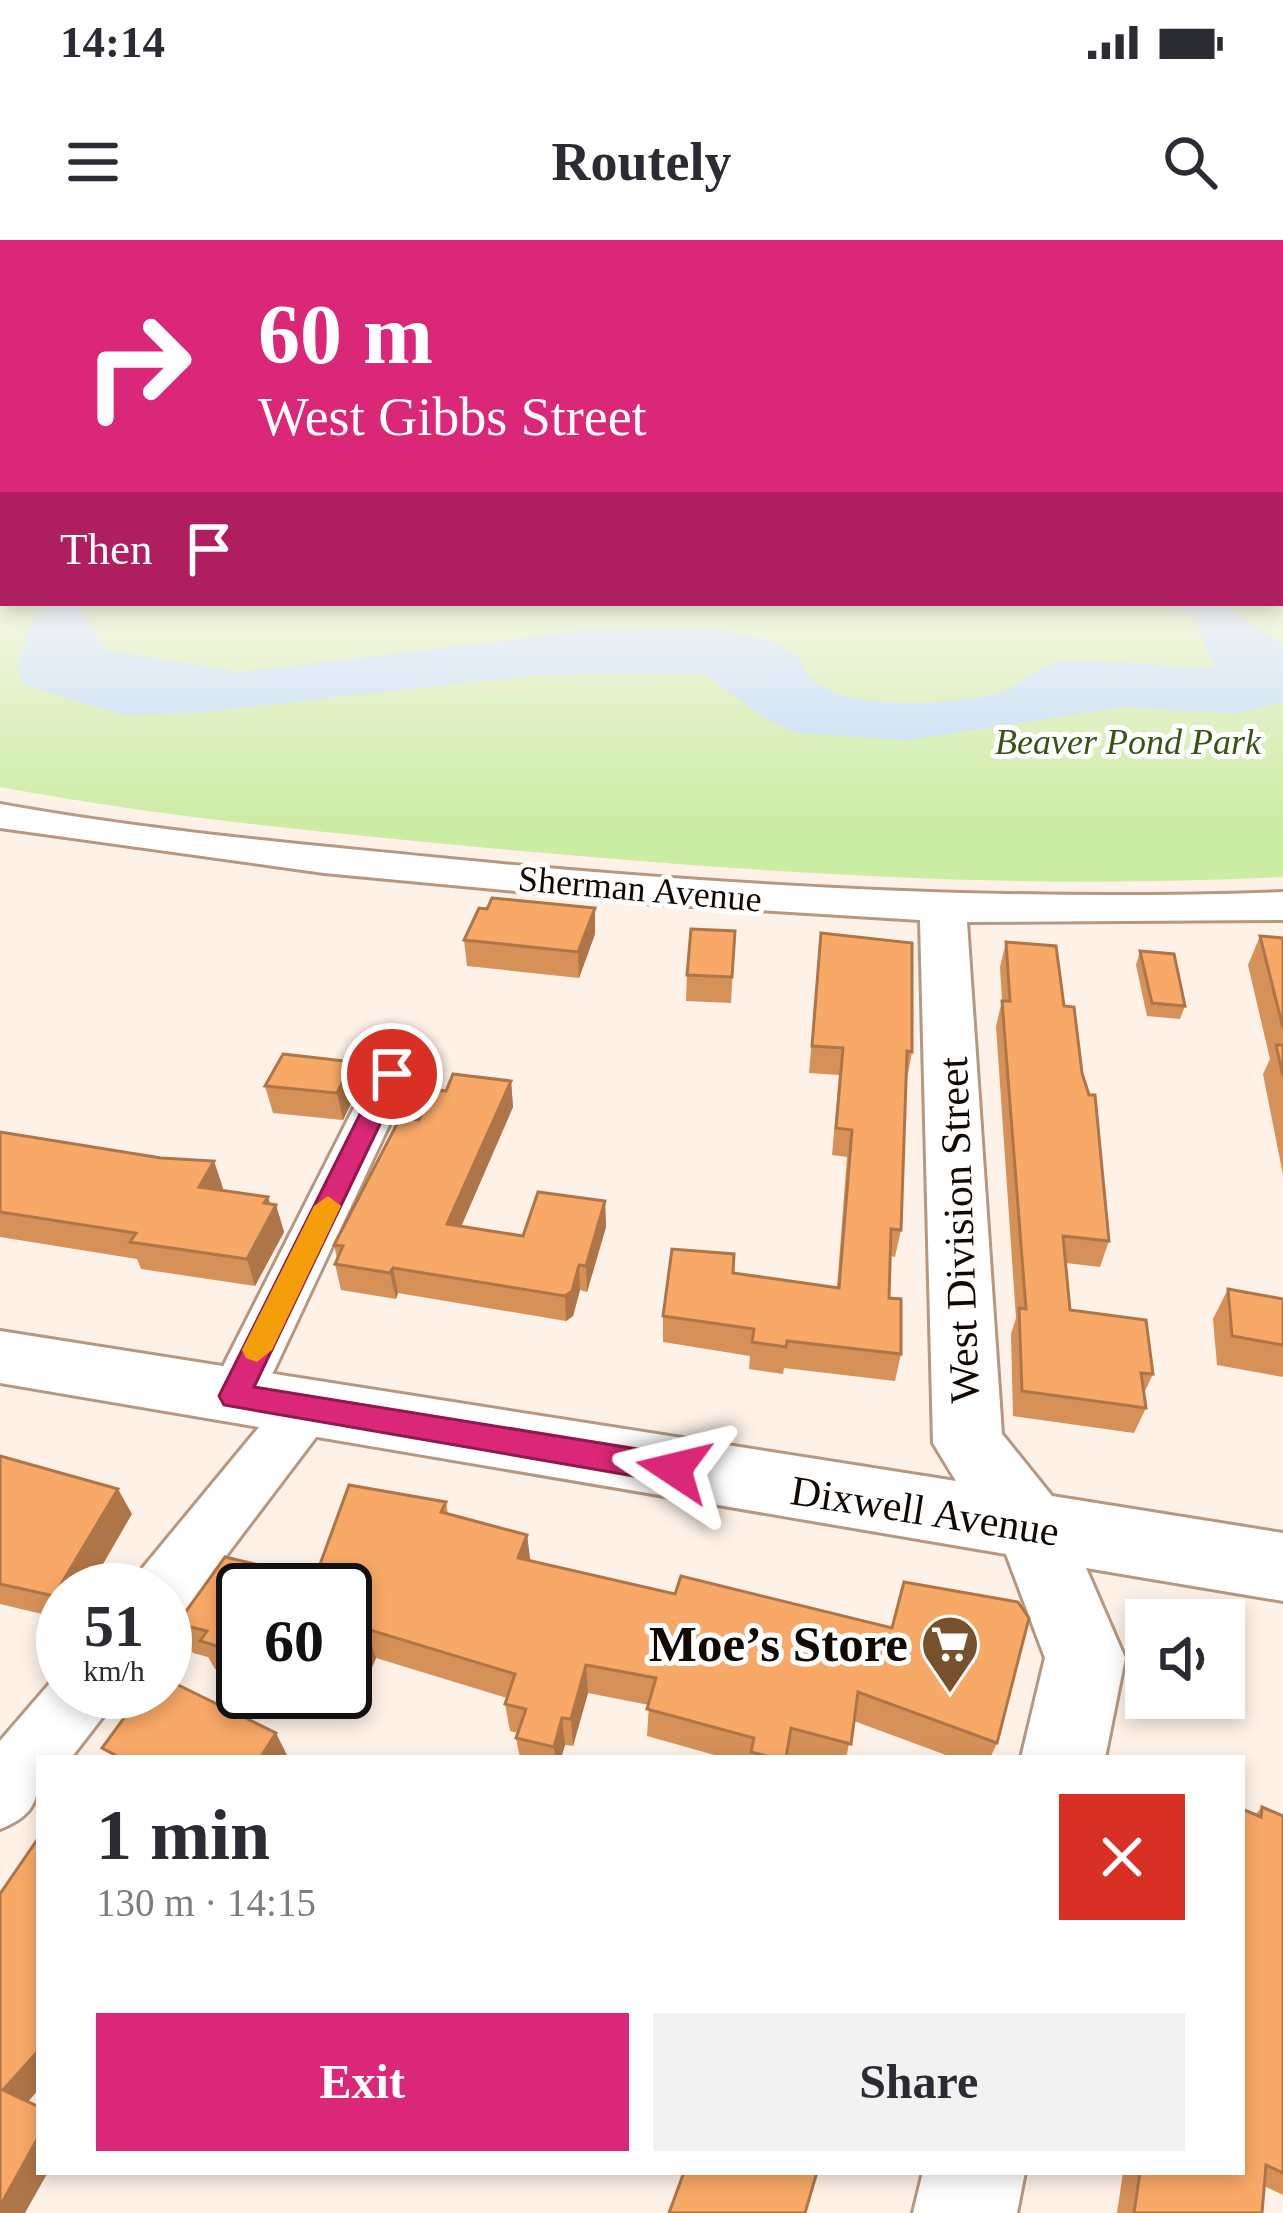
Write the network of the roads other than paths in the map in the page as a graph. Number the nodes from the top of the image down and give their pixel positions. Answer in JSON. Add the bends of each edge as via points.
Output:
{"nodes":[{"id":1,"x":0,"y":816,"type":"edge"},
{"id":2,"x":1283,"y":906,"type":"edge"},
{"id":3,"x":943,"y":910,"type":"junction"},
{"id":4,"x":392,"y":1074,"type":"dead end"},
{"id":5,"x":0,"y":1357,"type":"edge"},
{"id":6,"x":235,"y":1396,"type":"junction"},
{"id":7,"x":307,"y":1408,"type":"junction"},
{"id":8,"x":1033,"y":1529,"type":"junction"},
{"id":9,"x":184,"y":1563,"type":"edge"},
{"id":10,"x":1283,"y":1567,"type":"edge"},
{"id":11,"x":61,"y":1719,"type":"edge"},
{"id":12,"x":1064,"y":1755,"type":"edge"},
{"id":13,"x":0,"y":1795,"type":"edge"},
{"id":14,"x":973,"y":2175,"type":"edge"},
{"id":15,"x":965,"y":2213,"type":"edge"}],
"edges":[{"from":1,"to":3,"type":"main road","name":"Sherman Avenue","via":[[153,841],[538,881]]},
{"from":2,"to":3,"type":"main road","name":"Sherman Avenue"},
{"from":3,"to":8,"type":"main road","name":"West Division Street","via":[[968,1443]]},
{"from":4,"to":6,"type":"street"},
{"from":5,"to":6,"type":"main road","name":"Dixwell Avenue"},
{"from":6,"to":7,"type":"main road","name":"Dixwell Avenue"},
{"from":7,"to":8,"type":"main road","name":"Dixwell Avenue"},
{"from":7,"to":9,"type":"street"},
{"from":8,"to":10,"type":"main road","name":"Dixwell Avenue"},
{"from":8,"to":12,"type":"main road","name":"West Division Street","via":[[1085,1658]]},
{"from":11,"to":13,"type":"street"},
{"from":14,"to":15,"type":"main road"}]}
